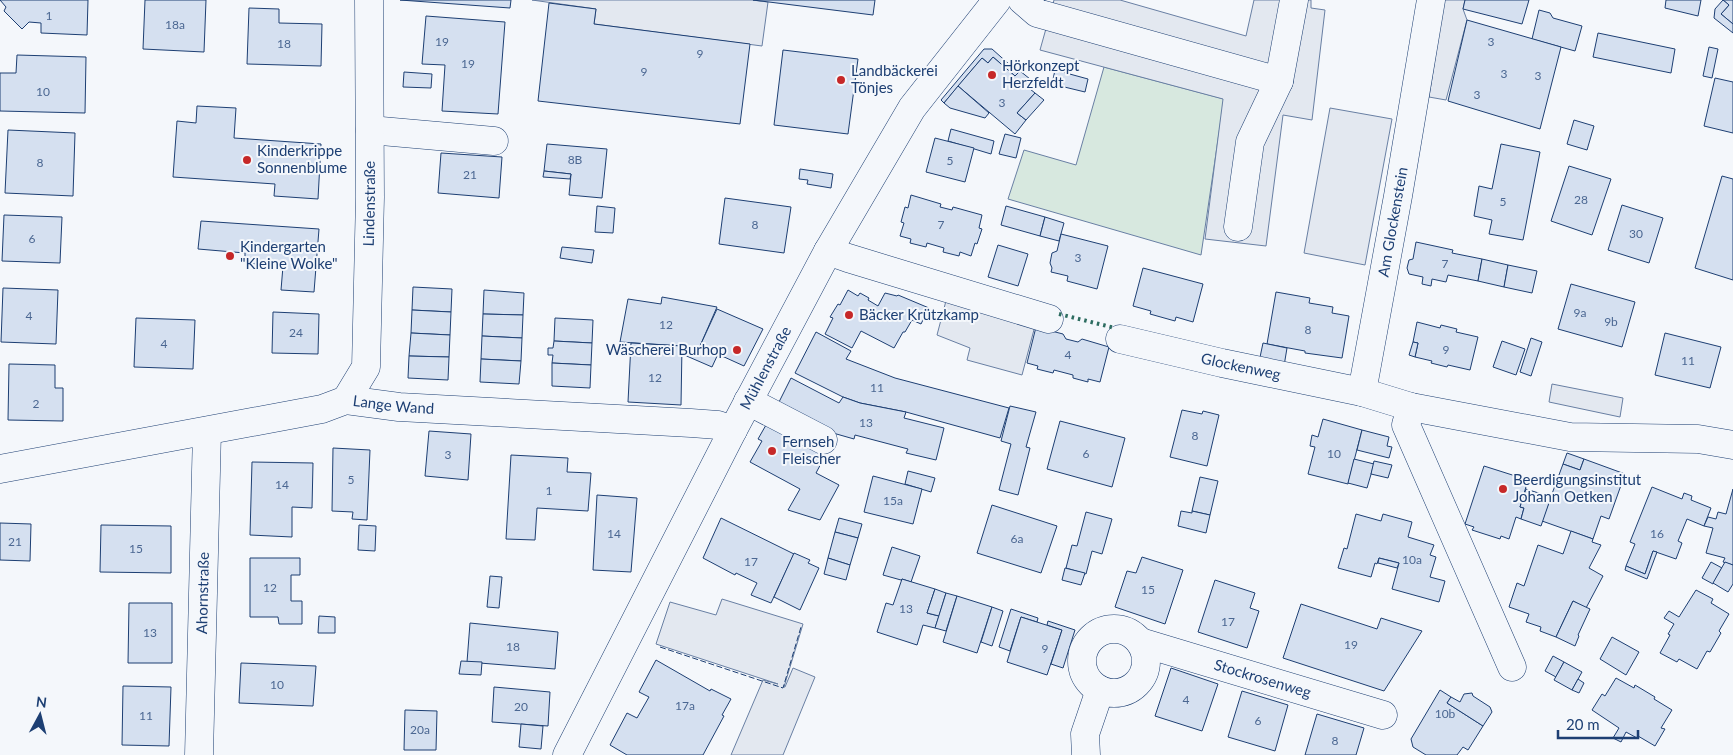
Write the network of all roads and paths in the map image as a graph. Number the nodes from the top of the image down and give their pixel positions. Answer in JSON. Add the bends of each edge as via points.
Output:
{"nodes":[{"id":1,"x":369,"y":0,"type":"edge"},
{"id":2,"x":997,"y":0,"type":"edge"},
{"id":3,"x":1022,"y":0,"type":"edge"},
{"id":4,"x":1294,"y":0,"type":"edge"},
{"id":5,"x":1431,"y":0,"type":"edge"},
{"id":6,"x":1280,"y":82,"type":"junction"},
{"id":7,"x":370,"y":130,"type":"junction"},
{"id":8,"x":494,"y":141,"type":"dead end"},
{"id":9,"x":1238,"y":227,"type":"dead end"},
{"id":10,"x":828,"y":250,"type":"junction"},
{"id":11,"x":1049,"y":319,"type":"dead end"},
{"id":12,"x":1120,"y":339,"type":"dead end"},
{"id":13,"x":1362,"y":392,"type":"junction"},
{"id":14,"x":346,"y":400,"type":"junction"},
{"id":15,"x":748,"y":401,"type":"junction"},
{"id":16,"x":1411,"y":407,"type":"junction"},
{"id":17,"x":733,"y":430,"type":"junction"},
{"id":18,"x":207,"y":431,"type":"junction"},
{"id":19,"x":823,"y":440,"type":"dead end"},
{"id":20,"x":1733,"y":445,"type":"edge"},
{"id":21,"x":0,"y":469,"type":"edge"},
{"id":22,"x":1140,"y":642,"type":"junction"},
{"id":23,"x":1512,"y":667,"type":"dead end"},
{"id":24,"x":1100,"y":690,"type":"junction"},
{"id":25,"x":1383,"y":715,"type":"dead end"},
{"id":26,"x":199,"y":755,"type":"edge"},
{"id":27,"x":567,"y":755,"type":"edge"},
{"id":28,"x":1086,"y":755,"type":"edge"}],
"edges":[{"from":1,"to":7,"type":"street","name":"Lindenstraße"},
{"from":2,"to":10,"type":"street","name":"Mühlenstraße","via":[[912,108]]},
{"from":3,"to":6,"type":"street","via":[[1037,13]]},
{"from":4,"to":6,"type":"street"},
{"from":5,"to":13,"type":"street","name":"Am Glockenstein"},
{"from":6,"to":9,"type":"street","via":[[1250,142]]},
{"from":7,"to":8,"type":"street"},
{"from":7,"to":14,"type":"street","name":"Lindenstraße","via":[[366,367]]},
{"from":10,"to":11,"type":"street"},
{"from":10,"to":15,"type":"street","name":"Mühlenstraße"},
{"from":12,"to":13,"type":"street","name":"Glockenweg","via":[[1222,364]]},
{"from":13,"to":16,"type":"street"},
{"from":14,"to":17,"type":"street","name":"Lange Wand","via":[[399,407],[718,425]]},
{"from":14,"to":18,"type":"street","name":"Lange Wand","via":[[322,409]]},
{"from":15,"to":17,"type":"street","name":"Mühlenstraße"},
{"from":15,"to":19,"type":"street"},
{"from":16,"to":20,"type":"street","via":[[1570,437],[1698,438]]},
{"from":16,"to":23,"type":"street","via":[[1406,425]]},
{"from":17,"to":27,"type":"street","name":"Mühlenstraße"},
{"from":18,"to":21,"type":"street","name":"Lange Wand"},
{"from":18,"to":26,"type":"street","name":"Ahornstraße"},
{"from":22,"to":24,"type":"street","via":[[1146,662],[1139,681],[1121,692]]},
{"from":22,"to":24,"type":"street","name":"Stockrosenweg","via":[[1133,634],[1112,628],[1092,636],[1082,655],[1083,670]]},
{"from":22,"to":25,"type":"street","name":"Stockrosenweg"},
{"from":24,"to":28,"type":"street","via":[[1085,734]]}]}
